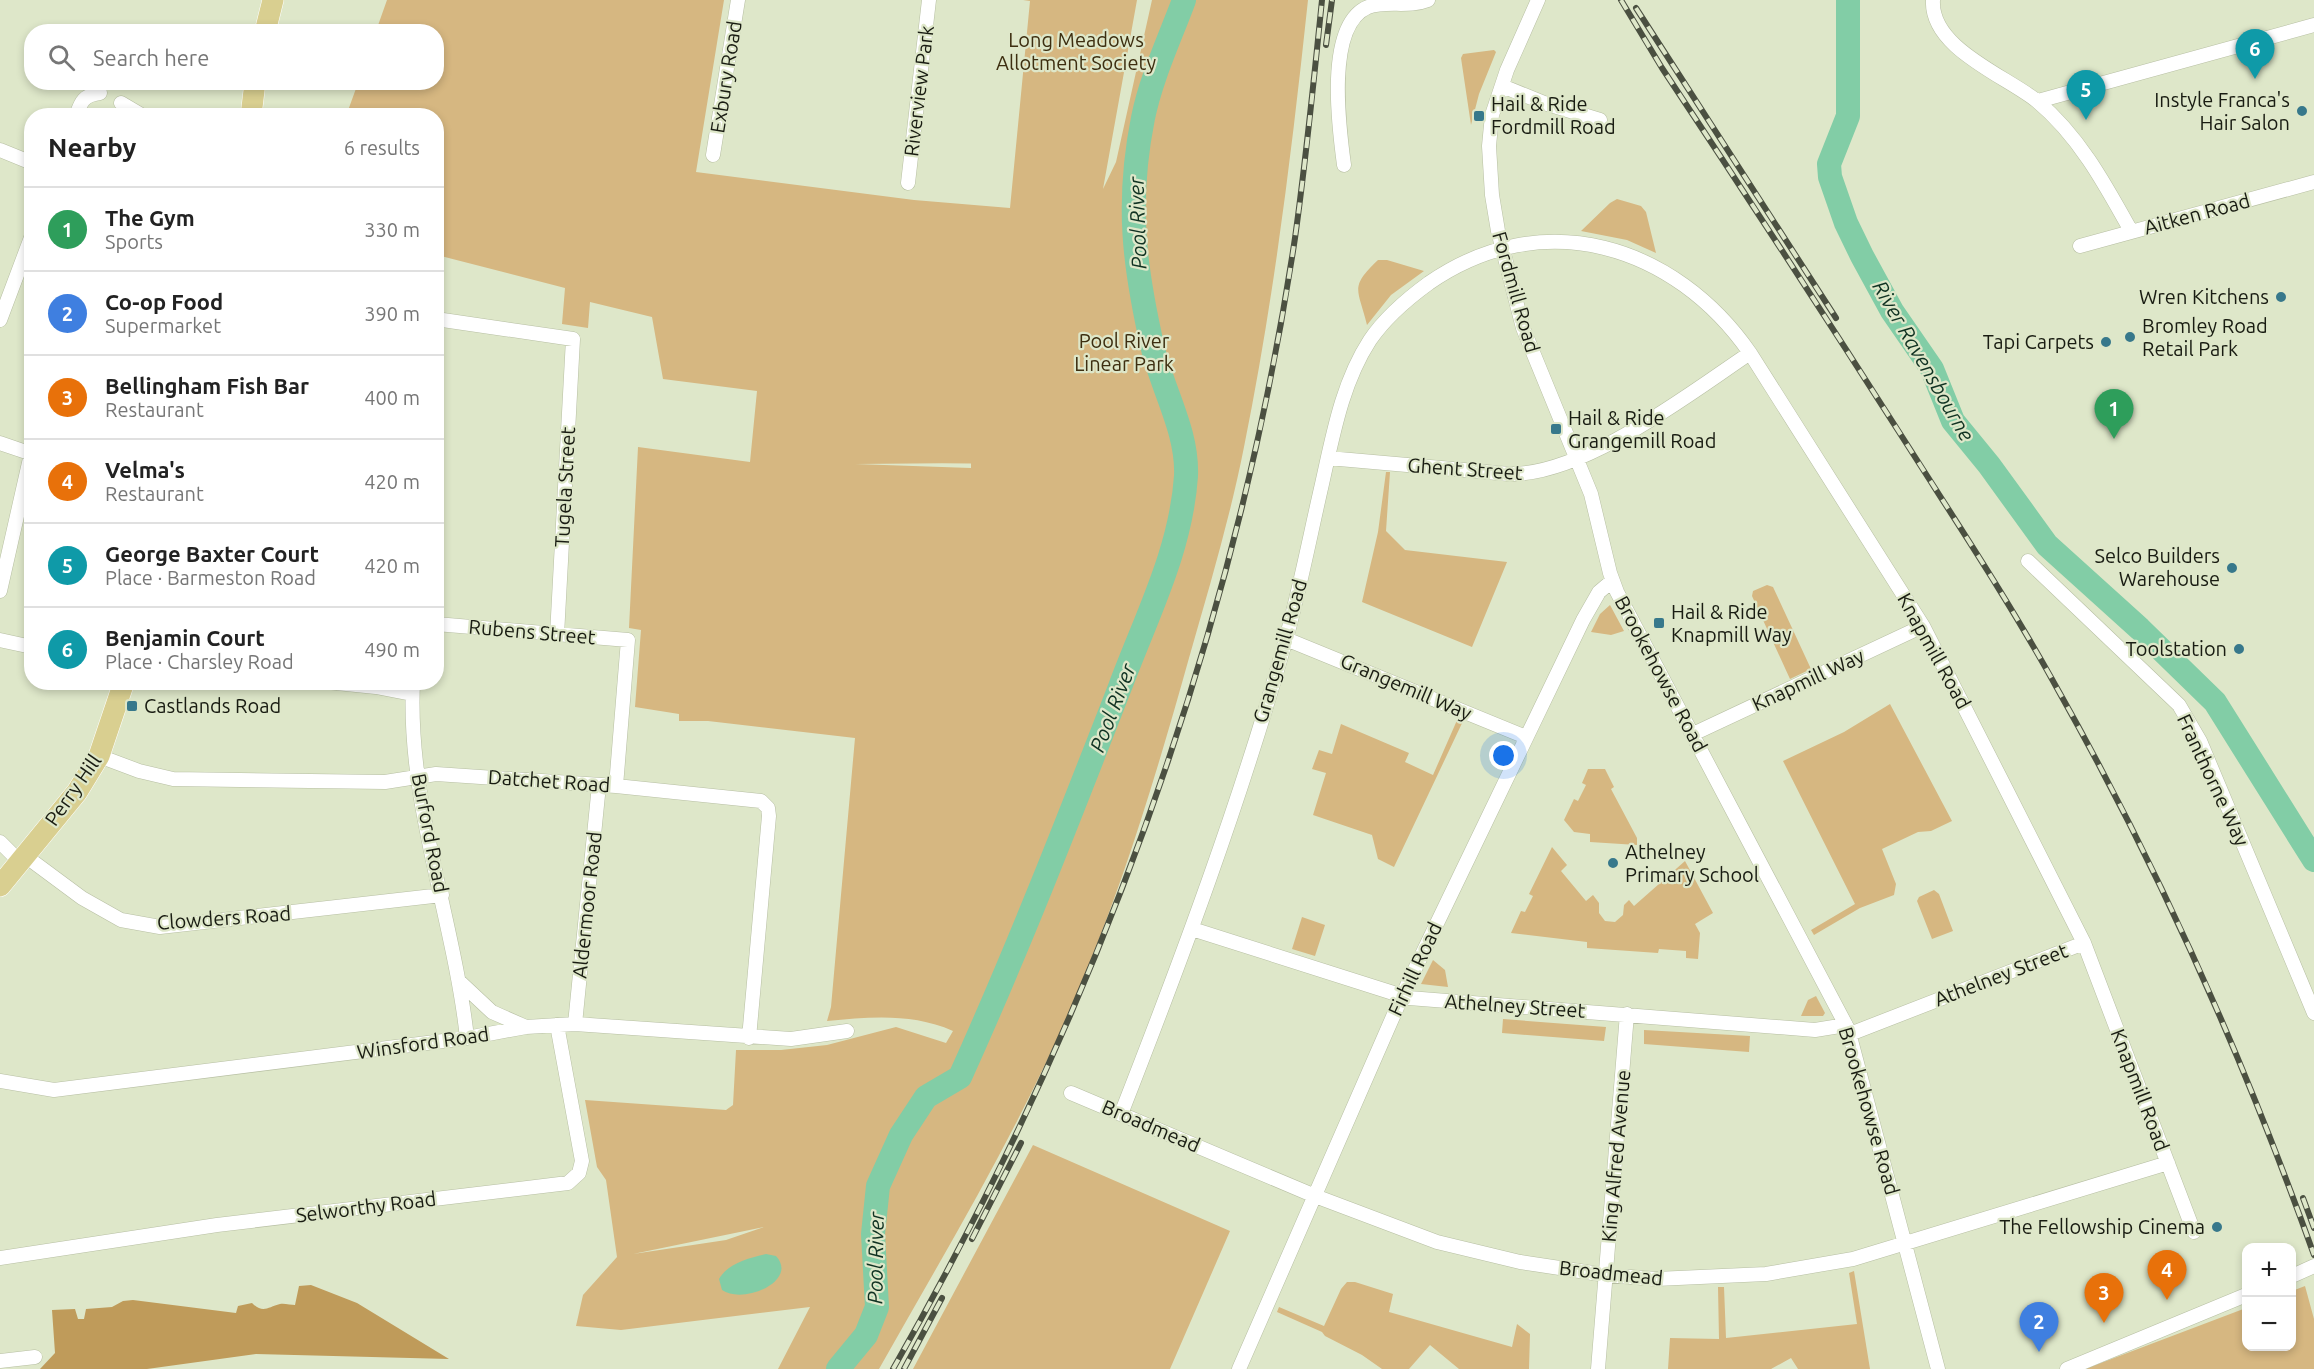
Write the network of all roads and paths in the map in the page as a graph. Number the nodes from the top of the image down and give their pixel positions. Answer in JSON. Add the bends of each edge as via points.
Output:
{"nodes":[{"id":1,"x":273,"y":0,"type":"edge"},
{"id":2,"x":738,"y":0,"type":"edge"},
{"id":3,"x":929,"y":0,"type":"edge"},
{"id":4,"x":1428,"y":0,"type":"edge"},
{"id":5,"x":1538,"y":0,"type":"edge"},
{"id":6,"x":1933,"y":0,"type":"edge"},
{"id":7,"x":267,"y":24,"type":"edge"},
{"id":8,"x":2314,"y":25,"type":"edge"},
{"id":9,"x":1502,"y":86,"type":"junction"},
{"id":10,"x":254,"y":90,"type":"edge"},
{"id":11,"x":100,"y":93,"type":"dead end"},
{"id":12,"x":2038,"y":101,"type":"junction"},
{"id":13,"x":121,"y":103,"type":"dead end"},
{"id":14,"x":79,"y":108,"type":"edge"},
{"id":15,"x":129,"y":108,"type":"edge"},
{"id":16,"x":252,"y":108,"type":"edge"},
{"id":17,"x":1600,"y":120,"type":"dead end"},
{"id":18,"x":0,"y":150,"type":"edge"},
{"id":19,"x":713,"y":154,"type":"dead end"},
{"id":20,"x":24,"y":160,"type":"edge"},
{"id":21,"x":1344,"y":165,"type":"dead end"},
{"id":22,"x":2314,"y":182,"type":"edge"},
{"id":23,"x":908,"y":183,"type":"dead end"},
{"id":24,"x":2131,"y":231,"type":"junction"},
{"id":25,"x":2080,"y":246,"type":"dead end"},
{"id":26,"x":1502,"y":248,"type":"junction"},
{"id":27,"x":24,"y":256,"type":"edge"},
{"id":28,"x":0,"y":320,"type":"edge"},
{"id":29,"x":444,"y":320,"type":"edge"},
{"id":30,"x":1750,"y":353,"type":"junction"},
{"id":31,"x":0,"y":443,"type":"edge"},
{"id":32,"x":24,"y":452,"type":"edge"},
{"id":33,"x":1578,"y":457,"type":"junction"},
{"id":34,"x":1328,"y":458,"type":"junction"},
{"id":35,"x":24,"y":485,"type":"edge"},
{"id":36,"x":2028,"y":561,"type":"dead end"},
{"id":37,"x":1612,"y":581,"type":"junction"},
{"id":38,"x":0,"y":591,"type":"edge"},
{"id":39,"x":444,"y":625,"type":"edge"},
{"id":40,"x":1923,"y":626,"type":"junction"},
{"id":41,"x":557,"y":634,"type":"junction"},
{"id":42,"x":1286,"y":639,"type":"junction"},
{"id":43,"x":0,"y":640,"type":"edge"},
{"id":44,"x":24,"y":645,"type":"edge"},
{"id":45,"x":121,"y":690,"type":"edge"},
{"id":46,"x":413,"y":690,"type":"edge"},
{"id":47,"x":1693,"y":734,"type":"junction"},
{"id":48,"x":1526,"y":737,"type":"junction"},
{"id":49,"x":99,"y":756,"type":"junction"},
{"id":50,"x":418,"y":778,"type":"junction"},
{"id":51,"x":599,"y":785,"type":"junction"},
{"id":52,"x":616,"y":786,"type":"junction"},
{"id":53,"x":0,"y":842,"type":"edge"},
{"id":54,"x":22,"y":858,"type":"junction"},
{"id":55,"x":0,"y":886,"type":"edge"},
{"id":56,"x":442,"y":895,"type":"junction"},
{"id":57,"x":1192,"y":929,"type":"junction"},
{"id":58,"x":2084,"y":942,"type":"junction"},
{"id":59,"x":461,"y":982,"type":"junction"},
{"id":60,"x":1402,"y":996,"type":"junction"},
{"id":61,"x":2314,"y":1013,"type":"edge"},
{"id":62,"x":1627,"y":1014,"type":"junction"},
{"id":63,"x":557,"y":1024,"type":"junction"},
{"id":64,"x":575,"y":1024,"type":"junction"},
{"id":65,"x":526,"y":1027,"type":"junction"},
{"id":66,"x":1848,"y":1030,"type":"junction"},
{"id":67,"x":847,"y":1031,"type":"dead end"},
{"id":68,"x":467,"y":1038,"type":"junction"},
{"id":69,"x":749,"y":1038,"type":"junction"},
{"id":70,"x":0,"y":1081,"type":"edge"},
{"id":71,"x":1071,"y":1092,"type":"dead end"},
{"id":72,"x":1121,"y":1114,"type":"junction"},
{"id":73,"x":2168,"y":1163,"type":"junction"},
{"id":74,"x":1315,"y":1196,"type":"junction"},
{"id":75,"x":2193,"y":1232,"type":"dead end"},
{"id":76,"x":1906,"y":1244,"type":"junction"},
{"id":77,"x":0,"y":1258,"type":"edge"},
{"id":78,"x":2311,"y":1267,"type":"edge"},
{"id":79,"x":2296,"y":1274,"type":"edge"},
{"id":80,"x":1606,"y":1275,"type":"junction"},
{"id":81,"x":2242,"y":1297,"type":"edge"},
{"id":82,"x":35,"y":1357,"type":"dead end"},
{"id":83,"x":0,"y":1361,"type":"edge"},
{"id":84,"x":1245,"y":1367,"type":"edge"},
{"id":85,"x":1598,"y":1369,"type":"edge"},
{"id":86,"x":1938,"y":1369,"type":"edge"},
{"id":87,"x":2067,"y":1369,"type":"edge"}],
"edges":[{"from":1,"to":7,"type":"main road"},
{"from":2,"to":19,"type":"street","name":"Exbury Road"},
{"from":3,"to":23,"type":"street","name":"Riverview Park"},
{"from":4,"to":21,"type":"street","via":[[1371,6],[1359,12],[1350,25],[1341,58],[1337,102]]},
{"from":5,"to":9,"type":"street","name":"Fordmill Road"},
{"from":6,"to":12,"type":"street","via":[[1937,21],[1950,41]]},
{"from":8,"to":12,"type":"street"},
{"from":9,"to":17,"type":"street","via":[[1544,104]]},
{"from":9,"to":26,"type":"street","name":"Fordmill Road","via":[[1490,128],[1489,163]]},
{"from":10,"to":16,"type":"main road"},
{"from":11,"to":14,"type":"street","via":[[88,95]]},
{"from":12,"to":24,"type":"street","via":[[2089,158]]},
{"from":13,"to":15,"type":"street"},
{"from":18,"to":20,"type":"street"},
{"from":22,"to":24,"type":"street","name":"Aitken Road"},
{"from":24,"to":25,"type":"street","name":"Aitken Road"},
{"from":26,"to":30,"type":"street","name":"Knapmill Road","via":[[1568,244],[1605,248],[1644,261],[1676,278],[1709,303]]},
{"from":26,"to":33,"type":"street","name":"Fordmill Road","via":[[1527,338]]},
{"from":26,"to":34,"type":"street","name":"Grangemill Road","via":[[1441,275],[1405,302],[1371,339],[1348,384]]},
{"from":27,"to":28,"type":"street"},
{"from":29,"to":41,"type":"street","name":"Tugela Street","via":[[573,339]]},
{"from":30,"to":33,"type":"street","name":"Ghent Street","via":[[1636,429]]},
{"from":30,"to":40,"type":"street","name":"Knapmill Road"},
{"from":31,"to":32,"type":"street"},
{"from":33,"to":34,"type":"street","name":"Ghent Street","via":[[1525,475]]},
{"from":33,"to":37,"type":"street","name":"Fordmill Road","via":[[1597,511]]},
{"from":34,"to":42,"type":"street","name":"Grangemill Road"},
{"from":35,"to":38,"type":"street"},
{"from":36,"to":61,"type":"street","name":"Franthorne Way","via":[[2179,705],[2200,741]]},
{"from":37,"to":47,"type":"street","name":"Brookehowse Road"},
{"from":37,"to":48,"type":"street","name":"Firhill Road","via":[[1588,609]]},
{"from":39,"to":41,"type":"street","name":"Rubens Street"},
{"from":40,"to":47,"type":"street","name":"Knapmill Way"},
{"from":40,"to":58,"type":"street","name":"Knapmill Road"},
{"from":41,"to":52,"type":"street","name":"Rubens Street","via":[[628,640]]},
{"from":42,"to":48,"type":"street","name":"Grangemill Way"},
{"from":42,"to":57,"type":"street","name":"Grangemill Road"},
{"from":43,"to":44,"type":"street"},
{"from":45,"to":49,"type":"main road","name":"Perry Hill"},
{"from":46,"to":50,"type":"street","name":"Burford Road"},
{"from":47,"to":66,"type":"street","name":"Brookehowse Road"},
{"from":48,"to":60,"type":"street","name":"Firhill Road"},
{"from":49,"to":50,"type":"street","name":"Datchet Road","via":[[173,779],[385,782]]},
{"from":49,"to":54,"type":"main road","name":"Perry Hill","via":[[77,792]]},
{"from":50,"to":51,"type":"street","name":"Datchet Road","via":[[436,774]]},
{"from":50,"to":56,"type":"street","name":"Burford Road"},
{"from":51,"to":52,"type":"street","name":"Datchet Road"},
{"from":51,"to":64,"type":"street","name":"Aldermoor Road"},
{"from":52,"to":69,"type":"street","name":"Datchet Road","via":[[756,800],[768,808]]},
{"from":53,"to":54,"type":"street","name":"Clowders Road"},
{"from":54,"to":55,"type":"main road","name":"Perry Hill"},
{"from":54,"to":56,"type":"street","name":"Clowders Road","via":[[121,920],[160,927]]},
{"from":56,"to":59,"type":"street","name":"Burford Road"},
{"from":57,"to":60,"type":"street","name":"Athelney Street"},
{"from":57,"to":72,"type":"street","name":"Grangemill Road"},
{"from":58,"to":66,"type":"street","name":"Athelney Street"},
{"from":58,"to":73,"type":"street","name":"Knapmill Road"},
{"from":59,"to":65,"type":"street","via":[[492,1011]]},
{"from":59,"to":68,"type":"street","name":"Burford Road"},
{"from":60,"to":62,"type":"street","name":"Athelney Street"},
{"from":60,"to":74,"type":"street","name":"Firhill Road"},
{"from":62,"to":66,"type":"street","name":"Athelney Street"},
{"from":62,"to":80,"type":"street","name":"King Alfred Avenue"},
{"from":63,"to":64,"type":"street","name":"Winsford Road"},
{"from":63,"to":65,"type":"street","name":"Winsford Road"},
{"from":63,"to":77,"type":"street","name":"Selworthy Road","via":[[582,1161],[579,1173],[568,1183],[217,1225]]},
{"from":64,"to":69,"type":"street","name":"Winsford Road"},
{"from":65,"to":68,"type":"street","name":"Winsford Road"},
{"from":66,"to":76,"type":"street","name":"Brookehowse Road"},
{"from":67,"to":69,"type":"street","name":"Winsford Road","via":[[790,1039]]},
{"from":68,"to":70,"type":"street","name":"Winsford Road","via":[[54,1090]]},
{"from":71,"to":72,"type":"street","name":"Broadmead"},
{"from":72,"to":74,"type":"street","name":"Broadmead"},
{"from":73,"to":75,"type":"street","name":"Knapmill Road"},
{"from":73,"to":76,"type":"street","name":"Broadmead"},
{"from":74,"to":80,"type":"street","name":"Broadmead","via":[[1447,1244],[1520,1262]]},
{"from":74,"to":84,"type":"street","name":"Firhill Road"},
{"from":76,"to":80,"type":"street","name":"Broadmead","via":[[1826,1266],[1766,1275],[1681,1279]]},
{"from":76,"to":86,"type":"street","name":"Brookehowse Road"},
{"from":78,"to":79,"type":"street"},
{"from":80,"to":85,"type":"street","name":"King Alfred Avenue"},
{"from":81,"to":87,"type":"street"},
{"from":82,"to":83,"type":"street"}]}
